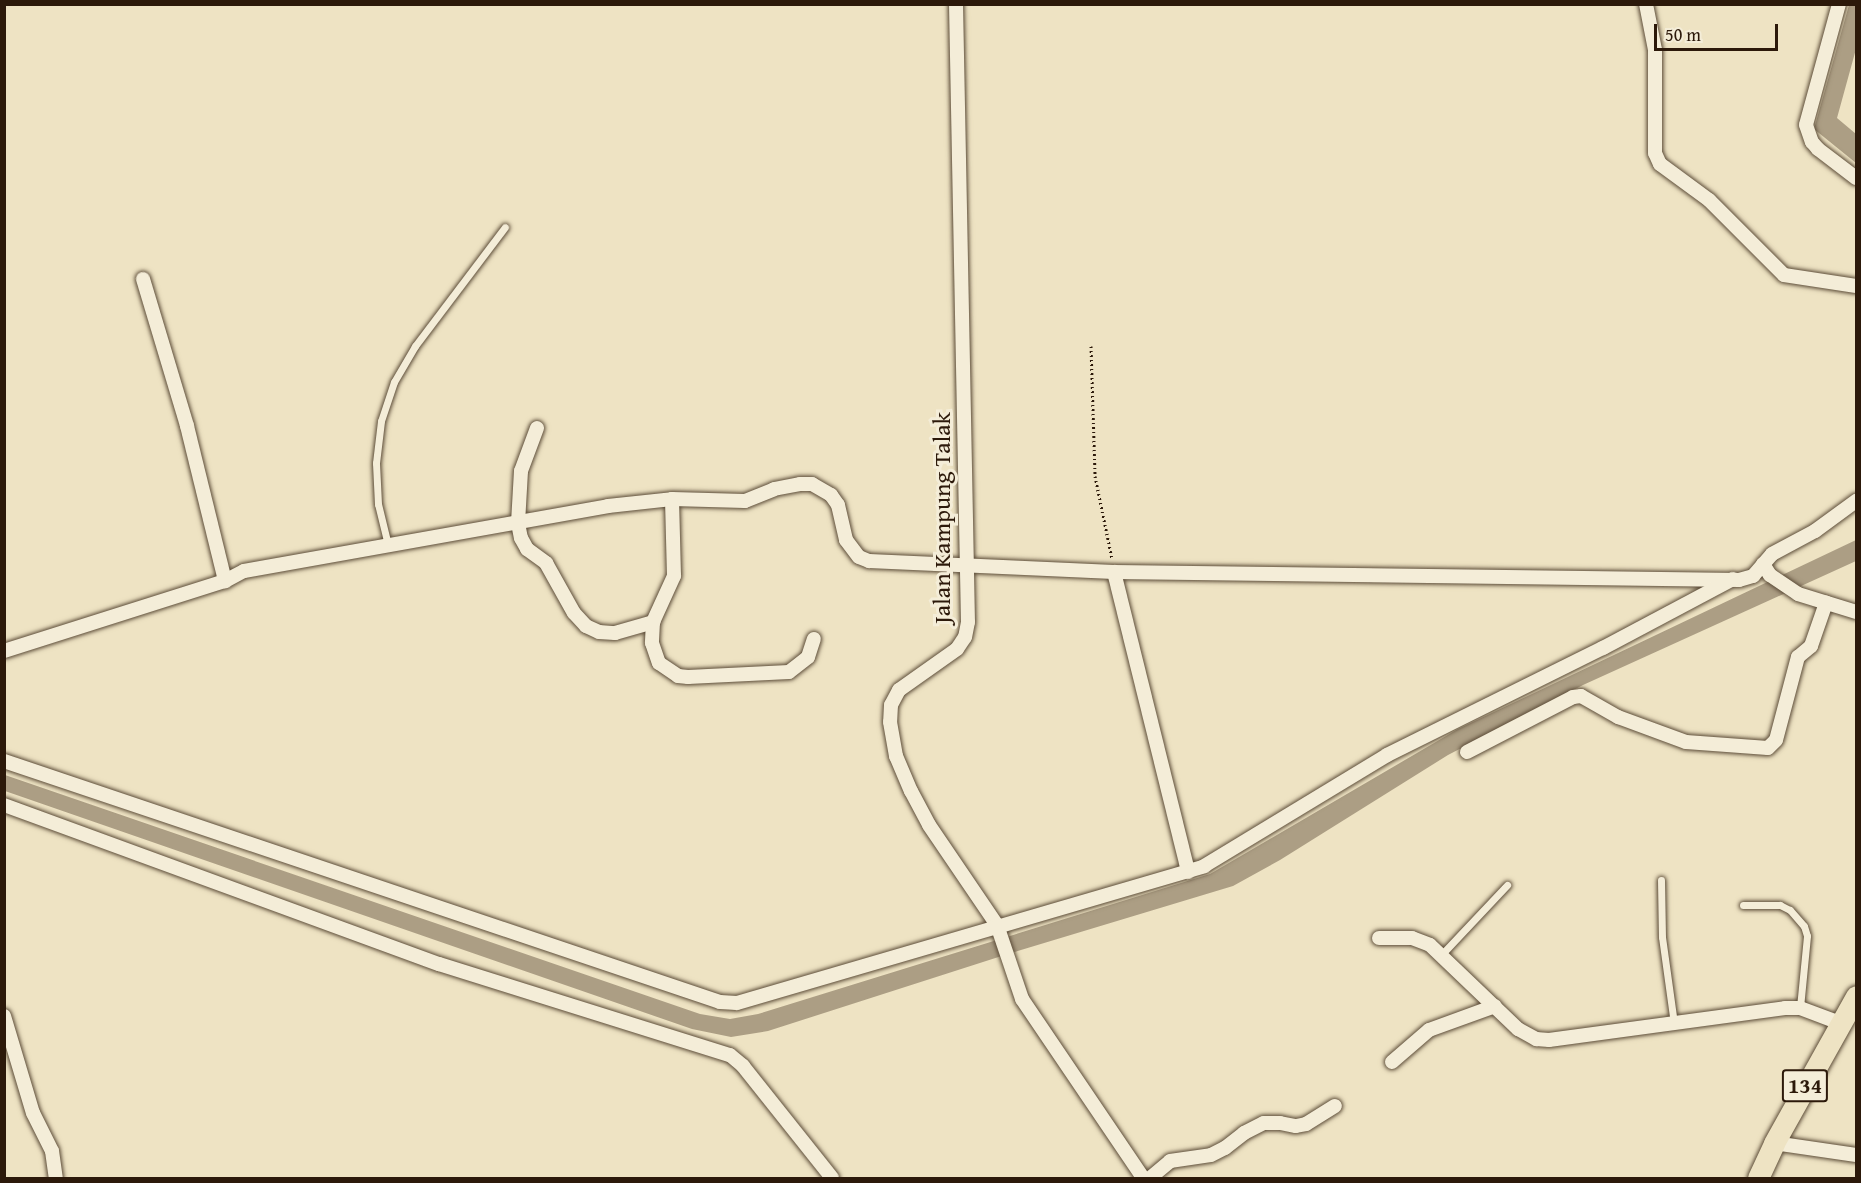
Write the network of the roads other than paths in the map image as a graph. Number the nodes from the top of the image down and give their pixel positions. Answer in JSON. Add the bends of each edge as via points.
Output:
{"nodes":[{"id":1,"x":957,"y":4,"type":"edge"},
{"id":2,"x":1646,"y":4,"type":"edge"},
{"id":3,"x":1839,"y":4,"type":"edge"},
{"id":4,"x":1857,"y":178,"type":"edge"},
{"id":5,"x":505,"y":227,"type":"dead end"},
{"id":6,"x":143,"y":279,"type":"dead end"},
{"id":7,"x":1857,"y":286,"type":"edge"},
{"id":8,"x":537,"y":428,"type":"dead end"},
{"id":9,"x":672,"y":499,"type":"junction"},
{"id":10,"x":1857,"y":501,"type":"edge"},
{"id":11,"x":518,"y":523,"type":"junction"},
{"id":12,"x":388,"y":545,"type":"junction"},
{"id":13,"x":967,"y":565,"type":"junction"},
{"id":14,"x":1767,"y":570,"type":"junction"},
{"id":15,"x":1114,"y":572,"type":"junction"},
{"id":16,"x":1734,"y":579,"type":"junction"},
{"id":17,"x":225,"y":581,"type":"junction"},
{"id":18,"x":1826,"y":603,"type":"junction"},
{"id":19,"x":1857,"y":612,"type":"edge"},
{"id":20,"x":653,"y":622,"type":"junction"},
{"id":21,"x":814,"y":639,"type":"dead end"},
{"id":22,"x":4,"y":651,"type":"edge"},
{"id":23,"x":1467,"y":752,"type":"dead end"},
{"id":24,"x":4,"y":761,"type":"edge"},
{"id":25,"x":4,"y":805,"type":"edge"},
{"id":26,"x":1188,"y":872,"type":"junction"},
{"id":27,"x":1661,"y":880,"type":"dead end"},
{"id":28,"x":1507,"y":885,"type":"dead end"},
{"id":29,"x":1743,"y":905,"type":"dead end"},
{"id":30,"x":999,"y":930,"type":"junction"},
{"id":31,"x":1379,"y":938,"type":"dead end"},
{"id":32,"x":1442,"y":954,"type":"junction"},
{"id":33,"x":1857,"y":996,"type":"edge"},
{"id":34,"x":1495,"y":1006,"type":"junction"},
{"id":35,"x":1800,"y":1008,"type":"junction"},
{"id":36,"x":4,"y":1016,"type":"edge"},
{"id":37,"x":1840,"y":1023,"type":"junction"},
{"id":38,"x":1674,"y":1024,"type":"junction"},
{"id":39,"x":1392,"y":1062,"type":"dead end"},
{"id":40,"x":1335,"y":1106,"type":"dead end"},
{"id":41,"x":1774,"y":1143,"type":"junction"},
{"id":42,"x":1857,"y":1155,"type":"edge"},
{"id":43,"x":56,"y":1179,"type":"edge"},
{"id":44,"x":831,"y":1179,"type":"edge"},
{"id":45,"x":1143,"y":1179,"type":"edge"},
{"id":46,"x":1150,"y":1179,"type":"edge"},
{"id":47,"x":1758,"y":1179,"type":"edge"}],
"edges":[{"from":1,"to":13,"type":"street","name":"Jalan Kampung Talak"},
{"from":2,"to":7,"type":"street","via":[[1655,50],[1655,153],[1660,164],[1709,200],[1784,275]]},
{"from":3,"to":4,"type":"street","via":[[1806,124],[1818,149]]},
{"from":5,"to":12,"type":"lane","via":[[415,346],[394,382],[381,421],[376,463],[378,504]]},
{"from":6,"to":17,"type":"street","via":[[187,426]]},
{"from":8,"to":11,"type":"street","via":[[521,471]]},
{"from":9,"to":11,"type":"street"},
{"from":9,"to":13,"type":"street","via":[[746,501],[774,489],[812,484],[822,488],[838,505],[846,540],[859,556],[879,563]]},
{"from":9,"to":20,"type":"street","via":[[674,576]]},
{"from":10,"to":14,"type":"street","via":[[1773,554]]},
{"from":11,"to":12,"type":"street"},
{"from":11,"to":20,"type":"street","via":[[523,544],[546,563],[574,613],[586,626],[615,633]]},
{"from":12,"to":17,"type":"street","via":[[244,571]]},
{"from":13,"to":15,"type":"street"},
{"from":13,"to":30,"type":"street","name":"Jalan Kampung Talak","via":[[968,622],[962,644],[899,690],[889,713],[896,756],[911,792]]},
{"from":14,"to":16,"type":"street"},
{"from":14,"to":18,"type":"street","via":[[1798,594]]},
{"from":15,"to":16,"type":"street"},
{"from":15,"to":26,"type":"street"},
{"from":16,"to":26,"type":"street","via":[[1387,755]]},
{"from":17,"to":22,"type":"street"},
{"from":18,"to":19,"type":"street"},
{"from":18,"to":23,"type":"street","via":[[1811,646],[1798,657],[1772,747],[1686,742],[1618,717],[1581,696]]},
{"from":20,"to":21,"type":"street","via":[[652,643],[659,663],[678,676],[789,672],[808,657]]},
{"from":24,"to":30,"type":"street","via":[[726,1004]]},
{"from":25,"to":44,"type":"street","via":[[440,964],[730,1055],[743,1066]]},
{"from":26,"to":30,"type":"street"},
{"from":27,"to":38,"type":"lane","via":[[1662,936]]},
{"from":28,"to":32,"type":"lane"},
{"from":29,"to":35,"type":"lane","via":[[1780,905],[1790,909],[1804,926],[1808,936]]},
{"from":30,"to":45,"type":"street","name":"Jalan Kampung Talak","via":[[1022,999]]},
{"from":31,"to":32,"type":"street","via":[[1418,939]]},
{"from":32,"to":34,"type":"street"},
{"from":33,"to":37,"type":"main road","number":"134"},
{"from":34,"to":38,"type":"street","via":[[1523,1034],[1542,1040]]},
{"from":34,"to":39,"type":"street","via":[[1429,1030]]},
{"from":35,"to":37,"type":"street"},
{"from":35,"to":38,"type":"street"},
{"from":36,"to":43,"type":"street","via":[[33,1113],[52,1151]]},
{"from":37,"to":41,"type":"main road","number":"134"},
{"from":40,"to":46,"type":"street","via":[[1306,1124],[1257,1126],[1211,1155],[1170,1161]]},
{"from":41,"to":42,"type":"street"},
{"from":41,"to":47,"type":"main road","number":"134"}]}
